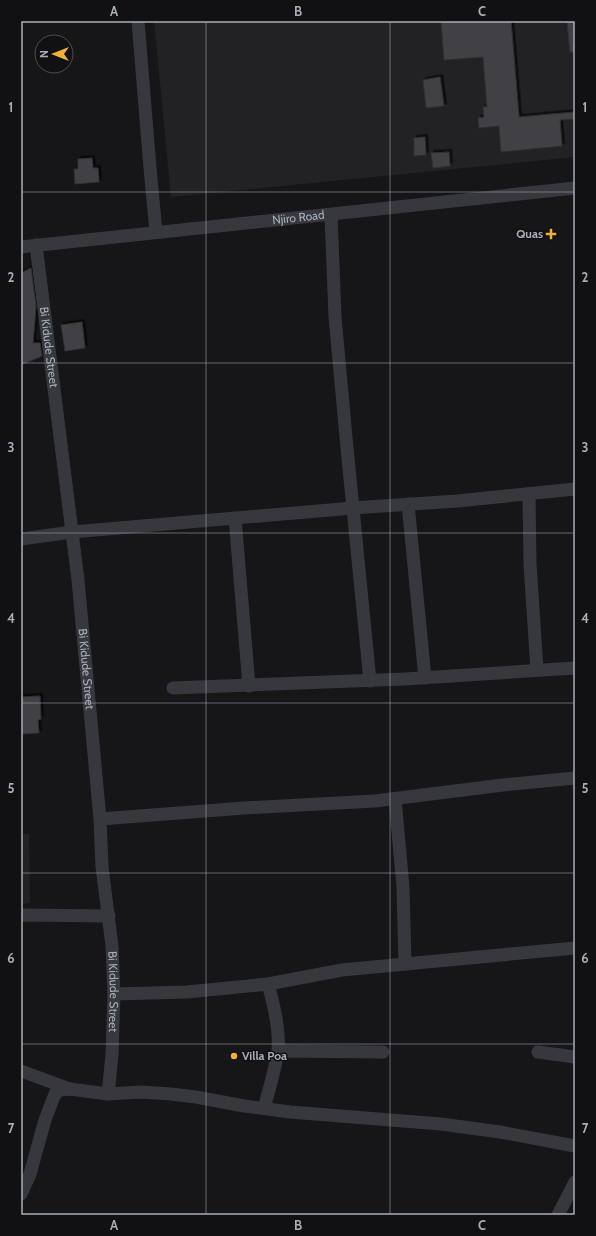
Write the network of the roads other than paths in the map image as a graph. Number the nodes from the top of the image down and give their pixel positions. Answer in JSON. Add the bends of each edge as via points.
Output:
{"nodes":[{"id":1,"x":138,"y":21,"type":"edge"},
{"id":2,"x":575,"y":188,"type":"edge"},
{"id":3,"x":331,"y":214,"type":"junction"},
{"id":4,"x":156,"y":232,"type":"junction"},
{"id":5,"x":36,"y":245,"type":"junction"},
{"id":6,"x":21,"y":247,"type":"edge"},
{"id":7,"x":575,"y":490,"type":"edge"},
{"id":8,"x":528,"y":494,"type":"junction"},
{"id":9,"x":408,"y":504,"type":"junction"},
{"id":10,"x":353,"y":508,"type":"junction"},
{"id":11,"x":235,"y":518,"type":"junction"},
{"id":12,"x":72,"y":532,"type":"junction"},
{"id":13,"x":21,"y":539,"type":"edge"},
{"id":14,"x":575,"y":668,"type":"edge"},
{"id":15,"x":537,"y":670,"type":"junction"},
{"id":16,"x":424,"y":678,"type":"junction"},
{"id":17,"x":370,"y":681,"type":"junction"},
{"id":18,"x":249,"y":686,"type":"junction"},
{"id":19,"x":173,"y":688,"type":"dead end"},
{"id":20,"x":575,"y":778,"type":"edge"},
{"id":21,"x":395,"y":799,"type":"junction"},
{"id":22,"x":100,"y":819,"type":"junction"},
{"id":23,"x":21,"y":915,"type":"edge"},
{"id":24,"x":109,"y":916,"type":"junction"},
{"id":25,"x":575,"y":948,"type":"edge"},
{"id":26,"x":405,"y":964,"type":"junction"},
{"id":27,"x":268,"y":984,"type":"junction"},
{"id":28,"x":114,"y":994,"type":"junction"},
{"id":29,"x":278,"y":1051,"type":"junction"},
{"id":30,"x":383,"y":1052,"type":"dead end"},
{"id":31,"x":538,"y":1052,"type":"dead end"},
{"id":32,"x":575,"y":1057,"type":"edge"},
{"id":33,"x":21,"y":1071,"type":"edge"},
{"id":34,"x":70,"y":1090,"type":"junction"},
{"id":35,"x":108,"y":1094,"type":"junction"},
{"id":36,"x":264,"y":1108,"type":"junction"},
{"id":37,"x":575,"y":1146,"type":"edge"},
{"id":38,"x":575,"y":1182,"type":"edge"},
{"id":39,"x":21,"y":1194,"type":"edge"},
{"id":40,"x":558,"y":1215,"type":"edge"}],
"edges":[{"from":1,"to":4,"type":"street"},
{"from":2,"to":3,"type":"street","name":"Njiro Road"},
{"from":3,"to":4,"type":"street","name":"Njiro Road"},
{"from":3,"to":10,"type":"street","via":[[335,318]]},
{"from":4,"to":5,"type":"street","name":"Njiro Road"},
{"from":5,"to":6,"type":"street","name":"Njiro Road"},
{"from":5,"to":12,"type":"street","name":"Bi Kidude Street"},
{"from":7,"to":8,"type":"street"},
{"from":8,"to":9,"type":"street"},
{"from":8,"to":15,"type":"street"},
{"from":9,"to":10,"type":"street"},
{"from":9,"to":16,"type":"street"},
{"from":10,"to":11,"type":"street"},
{"from":10,"to":17,"type":"street"},
{"from":11,"to":12,"type":"street"},
{"from":11,"to":18,"type":"street"},
{"from":12,"to":13,"type":"street"},
{"from":12,"to":22,"type":"street","name":"Bi Kidude Street"},
{"from":14,"to":15,"type":"street"},
{"from":15,"to":16,"type":"street"},
{"from":16,"to":17,"type":"street"},
{"from":17,"to":18,"type":"street"},
{"from":18,"to":19,"type":"street"},
{"from":20,"to":21,"type":"street"},
{"from":21,"to":22,"type":"street"},
{"from":21,"to":26,"type":"street","via":[[403,887]]},
{"from":22,"to":24,"type":"street","name":"Bi Kidude Street","via":[[102,867]]},
{"from":23,"to":24,"type":"street"},
{"from":24,"to":28,"type":"street","name":"Bi Kidude Street"},
{"from":25,"to":26,"type":"street"},
{"from":26,"to":27,"type":"street","via":[[342,970]]},
{"from":27,"to":28,"type":"street","via":[[187,992]]},
{"from":27,"to":29,"type":"street","via":[[274,1005]]},
{"from":28,"to":35,"type":"street","name":"Bi Kidude Street"},
{"from":29,"to":30,"type":"street"},
{"from":29,"to":36,"type":"street"},
{"from":31,"to":32,"type":"street"},
{"from":33,"to":34,"type":"street"},
{"from":34,"to":35,"type":"street"},
{"from":34,"to":39,"type":"street","via":[[60,1090],[55,1094],[30,1174]]},
{"from":35,"to":36,"type":"street","via":[[171,1094]]},
{"from":36,"to":37,"type":"street","via":[[441,1124]]},
{"from":38,"to":40,"type":"street"}]}
